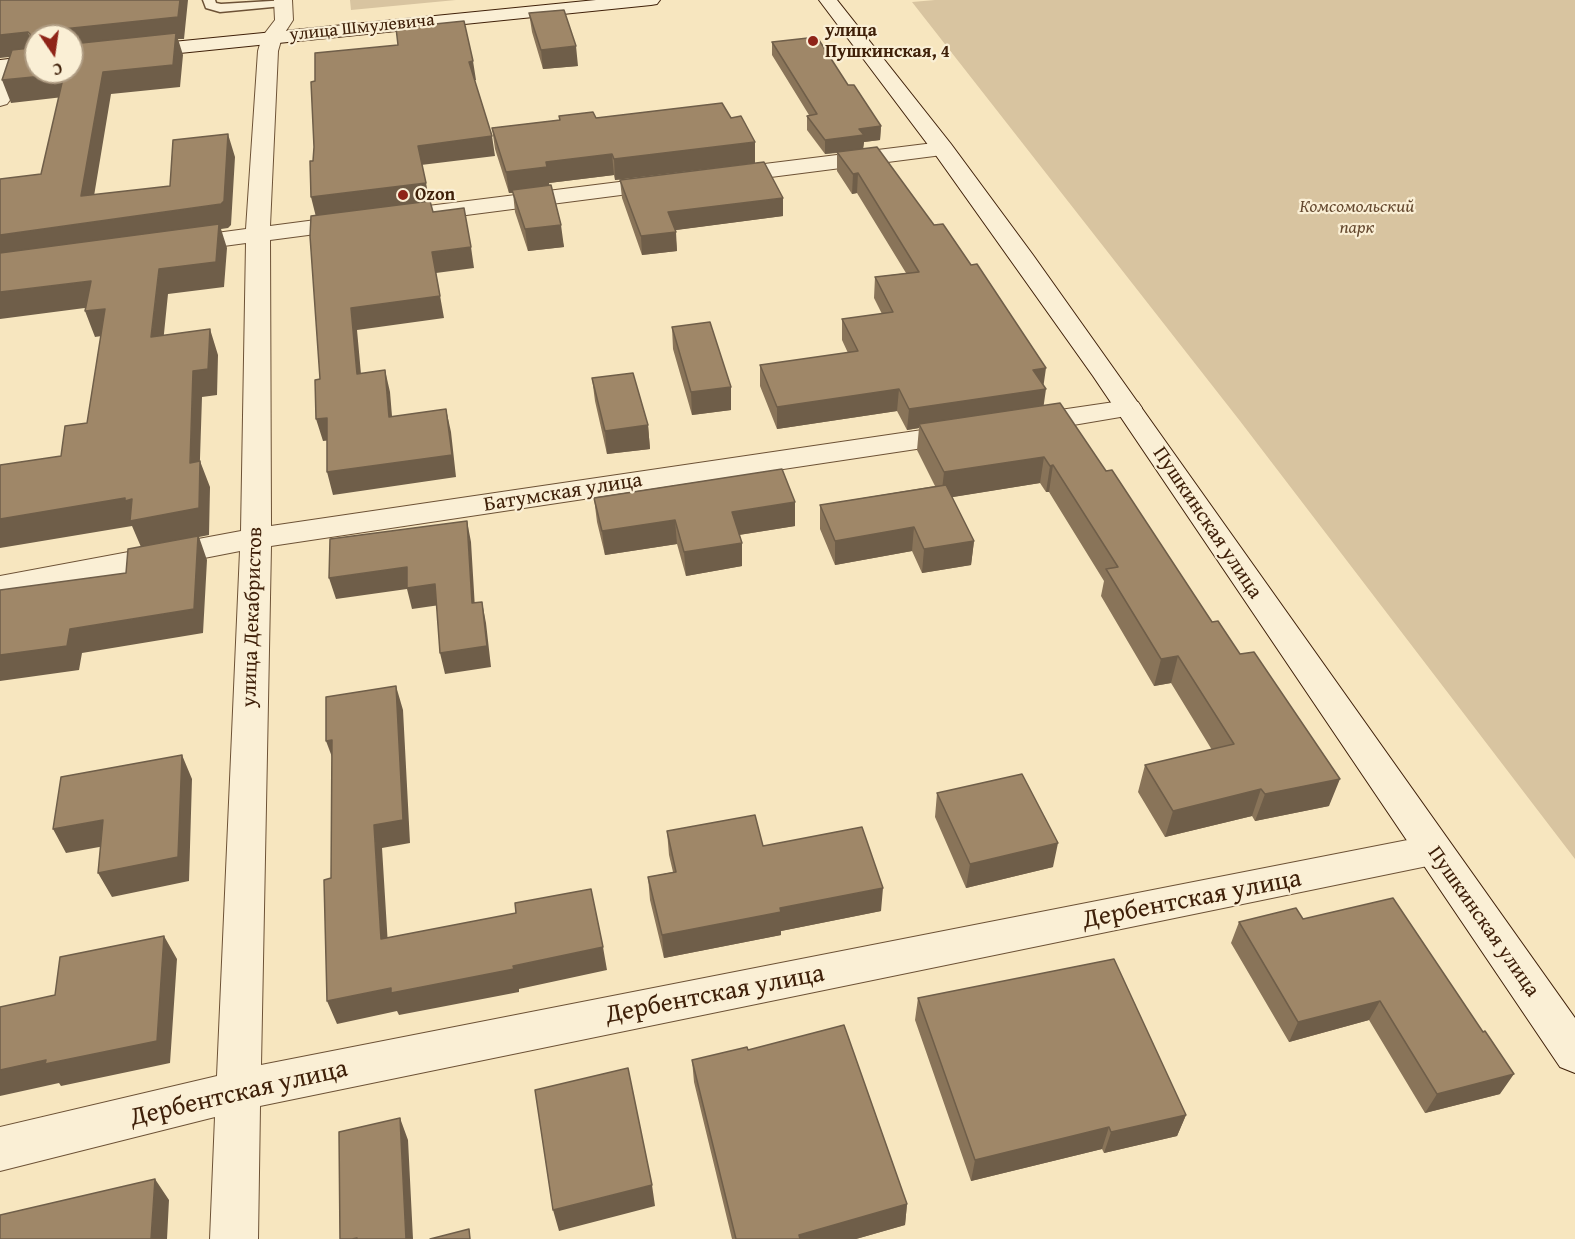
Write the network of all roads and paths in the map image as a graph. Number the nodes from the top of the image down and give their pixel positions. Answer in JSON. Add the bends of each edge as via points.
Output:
{"nodes":[{"id":1,"x":208,"y":0,"type":"edge"},
{"id":2,"x":651,"y":0,"type":"edge"},
{"id":3,"x":828,"y":0,"type":"edge"},
{"id":4,"x":283,"y":1,"type":"edge"},
{"id":5,"x":272,"y":37,"type":"junction"},
{"id":6,"x":84,"y":57,"type":"edge"},
{"id":7,"x":24,"y":63,"type":"edge"},
{"id":8,"x":5,"y":65,"type":"edge"},
{"id":9,"x":0,"y":100,"type":"edge"},
{"id":10,"x":942,"y":149,"type":"junction"},
{"id":11,"x":401,"y":216,"type":"edge"},
{"id":12,"x":378,"y":219,"type":"edge"},
{"id":13,"x":258,"y":234,"type":"junction"},
{"id":14,"x":154,"y":249,"type":"edge"},
{"id":15,"x":1128,"y":408,"type":"junction"},
{"id":16,"x":256,"y":539,"type":"junction"},
{"id":17,"x":0,"y":586,"type":"edge"},
{"id":18,"x":1432,"y":851,"type":"junction"},
{"id":19,"x":1575,"y":1053,"type":"edge"},
{"id":20,"x":238,"y":1090,"type":"junction"},
{"id":21,"x":0,"y":1149,"type":"edge"},
{"id":22,"x":234,"y":1239,"type":"edge"}],
"edges":[{"from":1,"to":4,"type":"lane","via":[[210,5],[220,8]]},
{"from":2,"to":5,"type":"street","name":"улица Шмулевича"},
{"from":3,"to":10,"type":"street","name":"Пушкинская улица"},
{"from":4,"to":5,"type":"street","name":"улица Декабристов","via":[[284,20]]},
{"from":5,"to":6,"type":"street","name":"улица Шмулевича"},
{"from":5,"to":13,"type":"street","name":"улица Декабристов"},
{"from":7,"to":8,"type":"street"},
{"from":8,"to":9,"type":"street"},
{"from":10,"to":11,"type":"street"},
{"from":10,"to":15,"type":"street","name":"Пушкинская улица"},
{"from":12,"to":13,"type":"street"},
{"from":13,"to":14,"type":"street"},
{"from":13,"to":16,"type":"street","name":"улица Декабристов"},
{"from":15,"to":16,"type":"street","name":"Батумская улица"},
{"from":15,"to":18,"type":"street","name":"Пушкинская улица"},
{"from":16,"to":17,"type":"street","name":"Батумская улица"},
{"from":16,"to":20,"type":"street","name":"улица Декабристов"},
{"from":18,"to":19,"type":"street","name":"Пушкинская улица"},
{"from":18,"to":20,"type":"street","name":"Дербентская улица"},
{"from":20,"to":21,"type":"street","name":"Дербентская улица"},
{"from":20,"to":22,"type":"street","name":"улица Декабристов"}]}
